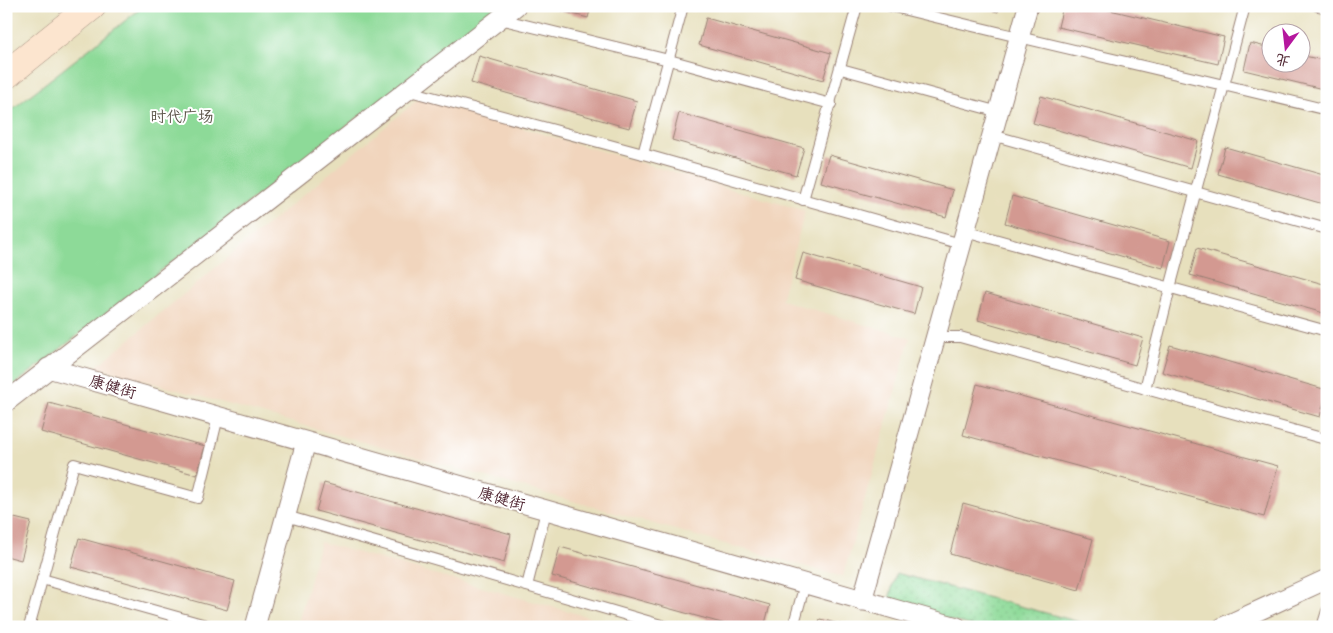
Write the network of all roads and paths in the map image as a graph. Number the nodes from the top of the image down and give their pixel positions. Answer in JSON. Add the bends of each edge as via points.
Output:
{"nodes":[{"id":1,"x":92,"y":6,"type":"edge"},
{"id":2,"x":516,"y":6,"type":"edge"},
{"id":3,"x":683,"y":6,"type":"edge"},
{"id":4,"x":857,"y":6,"type":"edge"},
{"id":5,"x":890,"y":6,"type":"edge"},
{"id":6,"x":1028,"y":6,"type":"edge"},
{"id":7,"x":1245,"y":6,"type":"edge"},
{"id":8,"x":1318,"y":6,"type":"edge"},
{"id":9,"x":1327,"y":8,"type":"edge"},
{"id":10,"x":500,"y":19,"type":"junction"},
{"id":11,"x":1019,"y":38,"type":"junction"},
{"id":12,"x":669,"y":60,"type":"junction"},
{"id":13,"x":840,"y":69,"type":"junction"},
{"id":14,"x":6,"y":75,"type":"edge"},
{"id":15,"x":1224,"y":85,"type":"junction"},
{"id":16,"x":406,"y":90,"type":"junction"},
{"id":17,"x":831,"y":104,"type":"junction"},
{"id":18,"x":1327,"y":110,"type":"edge"},
{"id":19,"x":998,"y":112,"type":"junction"},
{"id":20,"x":992,"y":135,"type":"junction"},
{"id":21,"x":644,"y":154,"type":"junction"},
{"id":22,"x":1196,"y":192,"type":"junction"},
{"id":23,"x":804,"y":200,"type":"junction"},
{"id":24,"x":1327,"y":229,"type":"edge"},
{"id":25,"x":963,"y":238,"type":"junction"},
{"id":26,"x":1170,"y":288,"type":"junction"},
{"id":27,"x":1327,"y":331,"type":"edge"},
{"id":28,"x":936,"y":337,"type":"junction"},
{"id":29,"x":48,"y":368,"type":"junction"},
{"id":30,"x":1145,"y":389,"type":"junction"},
{"id":31,"x":6,"y":402,"type":"edge"},
{"id":32,"x":218,"y":417,"type":"junction"},
{"id":33,"x":1327,"y":434,"type":"edge"},
{"id":34,"x":306,"y":442,"type":"junction"},
{"id":35,"x":546,"y":511,"type":"junction"},
{"id":36,"x":286,"y":516,"type":"junction"},
{"id":37,"x":42,"y":579,"type":"junction"},
{"id":38,"x":1327,"y":579,"type":"edge"},
{"id":39,"x":805,"y":584,"type":"junction"},
{"id":40,"x":527,"y":586,"type":"junction"},
{"id":41,"x":862,"y":601,"type":"junction"},
{"id":42,"x":1327,"y":611,"type":"edge"},
{"id":43,"x":662,"y":626,"type":"edge"},
{"id":44,"x":29,"y":627,"type":"edge"},
{"id":45,"x":213,"y":627,"type":"edge"},
{"id":46,"x":256,"y":627,"type":"edge"},
{"id":47,"x":793,"y":627,"type":"edge"},
{"id":48,"x":957,"y":627,"type":"edge"},
{"id":49,"x":1223,"y":627,"type":"edge"},
{"id":50,"x":1322,"y":627,"type":"edge"}],
"edges":[{"from":1,"to":14,"type":"main road"},
{"from":2,"to":10,"type":"street"},
{"from":3,"to":12,"type":"lane"},
{"from":4,"to":13,"type":"lane"},
{"from":5,"to":11,"type":"lane"},
{"from":6,"to":11,"type":"street"},
{"from":7,"to":15,"type":"lane"},
{"from":8,"to":9,"type":"lane"},
{"from":10,"to":12,"type":"lane"},
{"from":10,"to":16,"type":"street"},
{"from":11,"to":15,"type":"lane"},
{"from":11,"to":19,"type":"street"},
{"from":12,"to":17,"type":"lane"},
{"from":12,"to":21,"type":"lane"},
{"from":13,"to":17,"type":"lane"},
{"from":13,"to":19,"type":"lane"},
{"from":15,"to":18,"type":"lane"},
{"from":15,"to":22,"type":"lane"},
{"from":16,"to":21,"type":"lane"},
{"from":16,"to":29,"type":"street"},
{"from":17,"to":23,"type":"lane"},
{"from":19,"to":20,"type":"street"},
{"from":20,"to":22,"type":"lane"},
{"from":20,"to":25,"type":"street"},
{"from":21,"to":23,"type":"lane"},
{"from":22,"to":24,"type":"lane"},
{"from":22,"to":26,"type":"lane"},
{"from":23,"to":25,"type":"lane"},
{"from":25,"to":26,"type":"lane"},
{"from":25,"to":28,"type":"street"},
{"from":26,"to":27,"type":"lane"},
{"from":26,"to":30,"type":"lane"},
{"from":28,"to":30,"type":"lane","via":[[960,336]]},
{"from":28,"to":41,"type":"street"},
{"from":29,"to":31,"type":"street"},
{"from":29,"to":32,"type":"street","name":"康健街"},
{"from":30,"to":33,"type":"lane","via":[[1325,439]]},
{"from":32,"to":34,"type":"street","name":"康健街"},
{"from":32,"to":37,"type":"lane","via":[[198,498],[74,464]]},
{"from":34,"to":35,"type":"street","name":"康健街"},
{"from":34,"to":36,"type":"street"},
{"from":35,"to":39,"type":"street","name":"康健街"},
{"from":35,"to":40,"type":"lane"},
{"from":36,"to":40,"type":"lane"},
{"from":36,"to":46,"type":"street"},
{"from":37,"to":44,"type":"lane"},
{"from":37,"to":45,"type":"lane"},
{"from":38,"to":49,"type":"street"},
{"from":39,"to":41,"type":"street","name":"康健街"},
{"from":39,"to":47,"type":"lane"},
{"from":40,"to":43,"type":"lane"},
{"from":41,"to":48,"type":"street","name":"康健街"},
{"from":42,"to":50,"type":"lane"}]}
